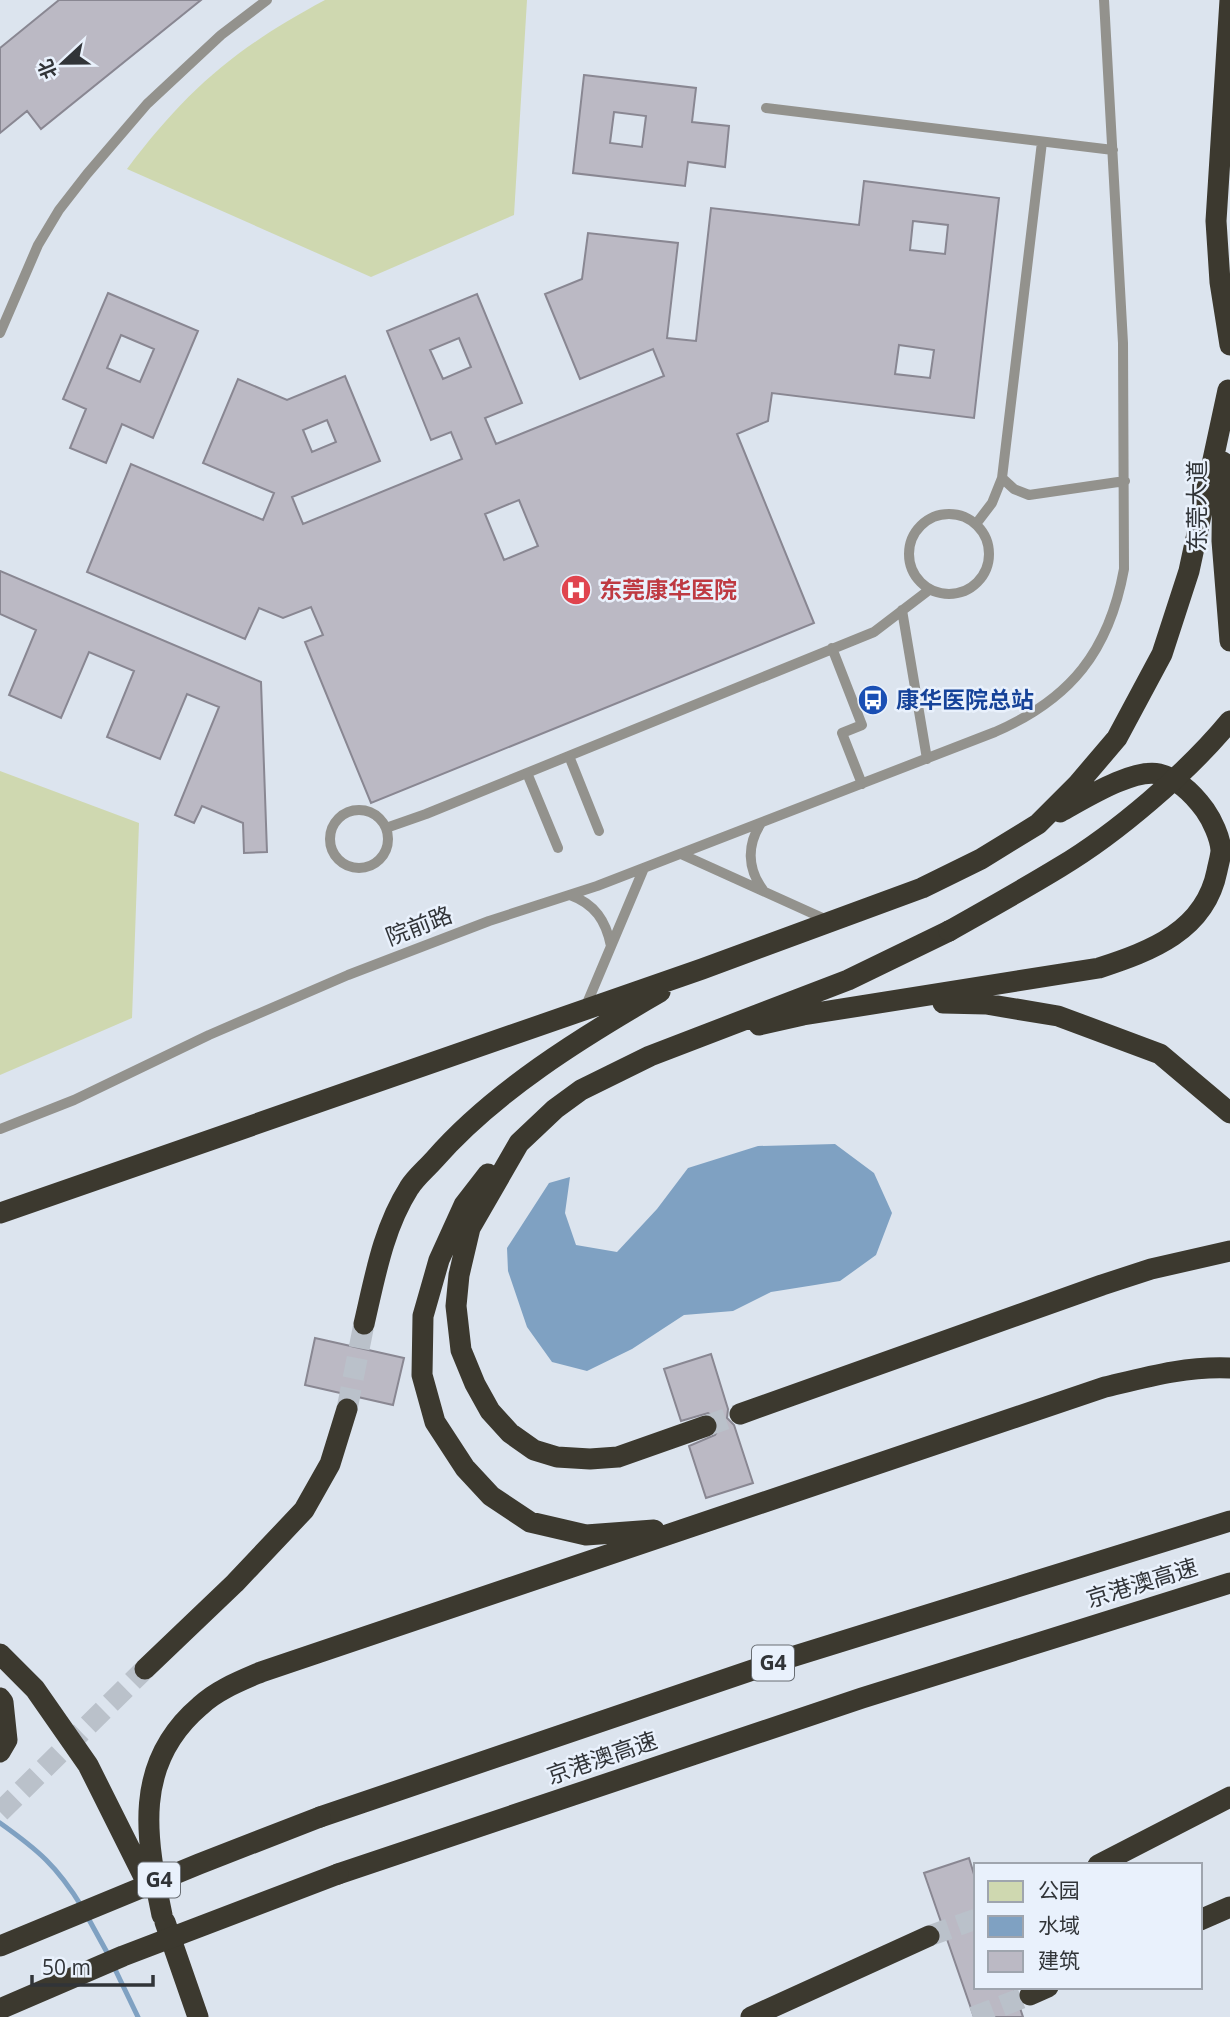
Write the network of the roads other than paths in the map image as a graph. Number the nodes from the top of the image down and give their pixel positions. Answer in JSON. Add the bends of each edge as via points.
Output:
{"nodes":[{"id":1,"x":267,"y":0,"type":"edge"},
{"id":2,"x":1104,"y":0,"type":"edge"},
{"id":3,"x":1230,"y":0,"type":"edge"},
{"id":4,"x":766,"y":108,"type":"dead end"},
{"id":5,"x":1042,"y":142,"type":"junction"},
{"id":6,"x":1113,"y":150,"type":"junction"},
{"id":7,"x":0,"y":333,"type":"edge"},
{"id":8,"x":1230,"y":345,"type":"edge"},
{"id":9,"x":1229,"y":380,"type":"edge"},
{"id":10,"x":1002,"y":478,"type":"junction"},
{"id":11,"x":1125,"y":481,"type":"junction"},
{"id":12,"x":976,"y":524,"type":"junction"},
{"id":13,"x":929,"y":590,"type":"junction"},
{"id":14,"x":902,"y":610,"type":"junction"},
{"id":15,"x":1230,"y":641,"type":"edge"},
{"id":16,"x":832,"y":648,"type":"junction"},
{"id":17,"x":1230,"y":721,"type":"edge"},
{"id":18,"x":569,"y":756,"type":"junction"},
{"id":19,"x":927,"y":759,"type":"junction"},
{"id":20,"x":527,"y":773,"type":"junction"},
{"id":21,"x":862,"y":784,"type":"junction"},
{"id":22,"x":762,"y":823,"type":"junction"},
{"id":23,"x":1038,"y":824,"type":"junction"},
{"id":24,"x":386,"y":828,"type":"junction"},
{"id":25,"x":599,"y":831,"type":"dead end"},
{"id":26,"x":558,"y":848,"type":"dead end"},
{"id":27,"x":681,"y":854,"type":"junction"},
{"id":28,"x":644,"y":867,"type":"junction"},
{"id":29,"x":763,"y":890,"type":"junction"},
{"id":30,"x":570,"y":895,"type":"junction"},
{"id":31,"x":831,"y":921,"type":"junction"},
{"id":32,"x":611,"y":946,"type":"junction"},
{"id":33,"x":702,"y":969,"type":"junction"},
{"id":34,"x":885,"y":1003,"type":"junction"},
{"id":35,"x":586,"y":1008,"type":"junction"},
{"id":36,"x":696,"y":1038,"type":"junction"},
{"id":37,"x":1230,"y":1113,"type":"edge"},
{"id":38,"x":0,"y":1129,"type":"edge"},
{"id":39,"x":519,"y":1143,"type":"junction"},
{"id":40,"x":0,"y":1213,"type":"edge"},
{"id":41,"x":1230,"y":1251,"type":"edge"},
{"id":42,"x":364,"y":1324,"type":"tunnel mouth"},
{"id":43,"x":1230,"y":1368,"type":"edge"},
{"id":44,"x":347,"y":1409,"type":"tunnel mouth"},
{"id":45,"x":740,"y":1414,"type":"tunnel mouth"},
{"id":46,"x":706,"y":1426,"type":"tunnel mouth"},
{"id":47,"x":731,"y":1514,"type":"junction"},
{"id":48,"x":1230,"y":1521,"type":"edge"},
{"id":49,"x":1230,"y":1583,"type":"edge"},
{"id":50,"x":0,"y":1654,"type":"edge"},
{"id":51,"x":145,"y":1669,"type":"tunnel mouth"},
{"id":52,"x":0,"y":1698,"type":"edge"},
{"id":53,"x":0,"y":1752,"type":"edge"},
{"id":54,"x":1230,"y":1797,"type":"edge"},
{"id":55,"x":1102,"y":1863,"type":"edge"},
{"id":56,"x":1230,"y":1907,"type":"edge"},
{"id":57,"x":162,"y":1915,"type":"junction"},
{"id":58,"x":1202,"y":1919,"type":"edge"},
{"id":59,"x":929,"y":1936,"type":"tunnel mouth"},
{"id":60,"x":0,"y":1946,"type":"edge"},
{"id":61,"x":0,"y":2009,"type":"edge"},
{"id":62,"x":198,"y":2017,"type":"edge"},
{"id":63,"x":751,"y":2017,"type":"edge"}],
"edges":[{"from":1,"to":7,"type":"lane","via":[[221,35],[147,104],[87,174],[38,245]]},
{"from":2,"to":6,"type":"lane","name":"院前路"},
{"from":3,"to":8,"type":"highway","via":[[1216,221]]},
{"from":4,"to":5,"type":"lane"},
{"from":5,"to":6,"type":"lane"},
{"from":5,"to":10,"type":"lane"},
{"from":6,"to":11,"type":"lane","name":"院前路"},
{"from":9,"to":15,"type":"highway","name":"东莞大道","via":[[1223,434],[1222,541]]},
{"from":9,"to":23,"type":"highway","via":[[1189,571],[1162,654],[1117,738]]},
{"from":10,"to":11,"type":"lane","via":[[1029,495]]},
{"from":10,"to":12,"type":"lane","via":[[992,503]]},
{"from":11,"to":19,"type":"lane","name":"院前路","via":[[1124,569],[1111,620],[1092,657],[1073,682],[1024,720]]},
{"from":12,"to":13,"type":"lane","via":[[989,551],[981,578],[957,594]]},
{"from":12,"to":13,"type":"lane","via":[[950,513],[931,518],[916,530],[908,558],[915,576]]},
{"from":13,"to":14,"type":"lane"},
{"from":14,"to":16,"type":"lane","via":[[874,632]]},
{"from":14,"to":19,"type":"lane"},
{"from":16,"to":18,"type":"lane"},
{"from":16,"to":21,"type":"lane","via":[[862,725],[842,733]]},
{"from":17,"to":36,"type":"highway","bridge":true,"via":[[1143,808],[1063,866],[948,931],[848,979]]},
{"from":18,"to":20,"type":"lane"},
{"from":18,"to":25,"type":"lane"},
{"from":19,"to":21,"type":"lane","name":"院前路"},
{"from":20,"to":24,"type":"lane"},
{"from":20,"to":26,"type":"lane"},
{"from":21,"to":22,"type":"lane","name":"院前路"},
{"from":22,"to":27,"type":"lane","name":"院前路"},
{"from":22,"to":29,"type":"lane","via":[[750,857]]},
{"from":23,"to":31,"type":"highway","via":[[922,888]]},
{"from":23,"to":34,"type":"highway","via":[[1127,777],[1158,774],[1185,786],[1210,819],[1221,850],[1214,884],[1201,911],[1172,937],[1140,955],[1099,968]]},
{"from":24,"to":24,"type":"lane","via":[[376,815],[352,811],[333,826],[332,850],[349,867],[366,868],[385,853]]},
{"from":27,"to":28,"type":"lane","name":"院前路"},
{"from":27,"to":29,"type":"lane"},
{"from":28,"to":30,"type":"lane","name":"院前路"},
{"from":28,"to":32,"type":"lane"},
{"from":29,"to":31,"type":"lane"},
{"from":30,"to":32,"type":"lane","via":[[595,910]]},
{"from":30,"to":38,"type":"lane","name":"院前路","via":[[348,975]]},
{"from":31,"to":33,"type":"highway"},
{"from":32,"to":35,"type":"lane"},
{"from":33,"to":35,"type":"highway"},
{"from":33,"to":42,"type":"highway","via":[[592,1033],[516,1085],[452,1138],[409,1187],[382,1246]]},
{"from":34,"to":36,"type":"highway"},
{"from":34,"to":37,"type":"highway","via":[[986,1004],[1058,1016],[1160,1054]]},
{"from":35,"to":40,"type":"highway"},
{"from":36,"to":39,"type":"highway","via":[[581,1090]]},
{"from":39,"to":46,"type":"highway","via":[[470,1228],[459,1275],[456,1306],[461,1350],[490,1411],[534,1450],[557,1457],[618,1457]]},
{"from":39,"to":47,"type":"highway","via":[[464,1205],[439,1260],[423,1316],[422,1376],[435,1422],[465,1468],[491,1496],[530,1522],[586,1535],[643,1532]]},
{"from":41,"to":45,"type":"highway","via":[[1151,1269]]},
{"from":43,"to":47,"type":"highway","via":[[1173,1370],[1105,1387]]},
{"from":44,"to":51,"type":"highway","via":[[330,1464],[304,1510]]},
{"from":47,"to":57,"type":"highway","via":[[261,1672],[199,1706],[160,1757],[149,1793],[149,1848]]},
{"from":48,"to":60,"type":"highway","name":"京港澳高速","number":"G4","bridge":true,"via":[[785,1659],[320,1817]]},
{"from":49,"to":61,"type":"highway","name":"京港澳高速","number":"G4","bridge":true,"via":[[862,1698],[338,1874],[123,1956]]},
{"from":50,"to":57,"type":"highway","via":[[35,1689],[88,1765]]},
{"from":52,"to":53,"type":"highway","via":[[7,1740]]},
{"from":54,"to":55,"type":"highway"},
{"from":56,"to":58,"type":"highway"},
{"from":57,"to":62,"type":"highway"},
{"from":59,"to":63,"type":"highway"}]}
